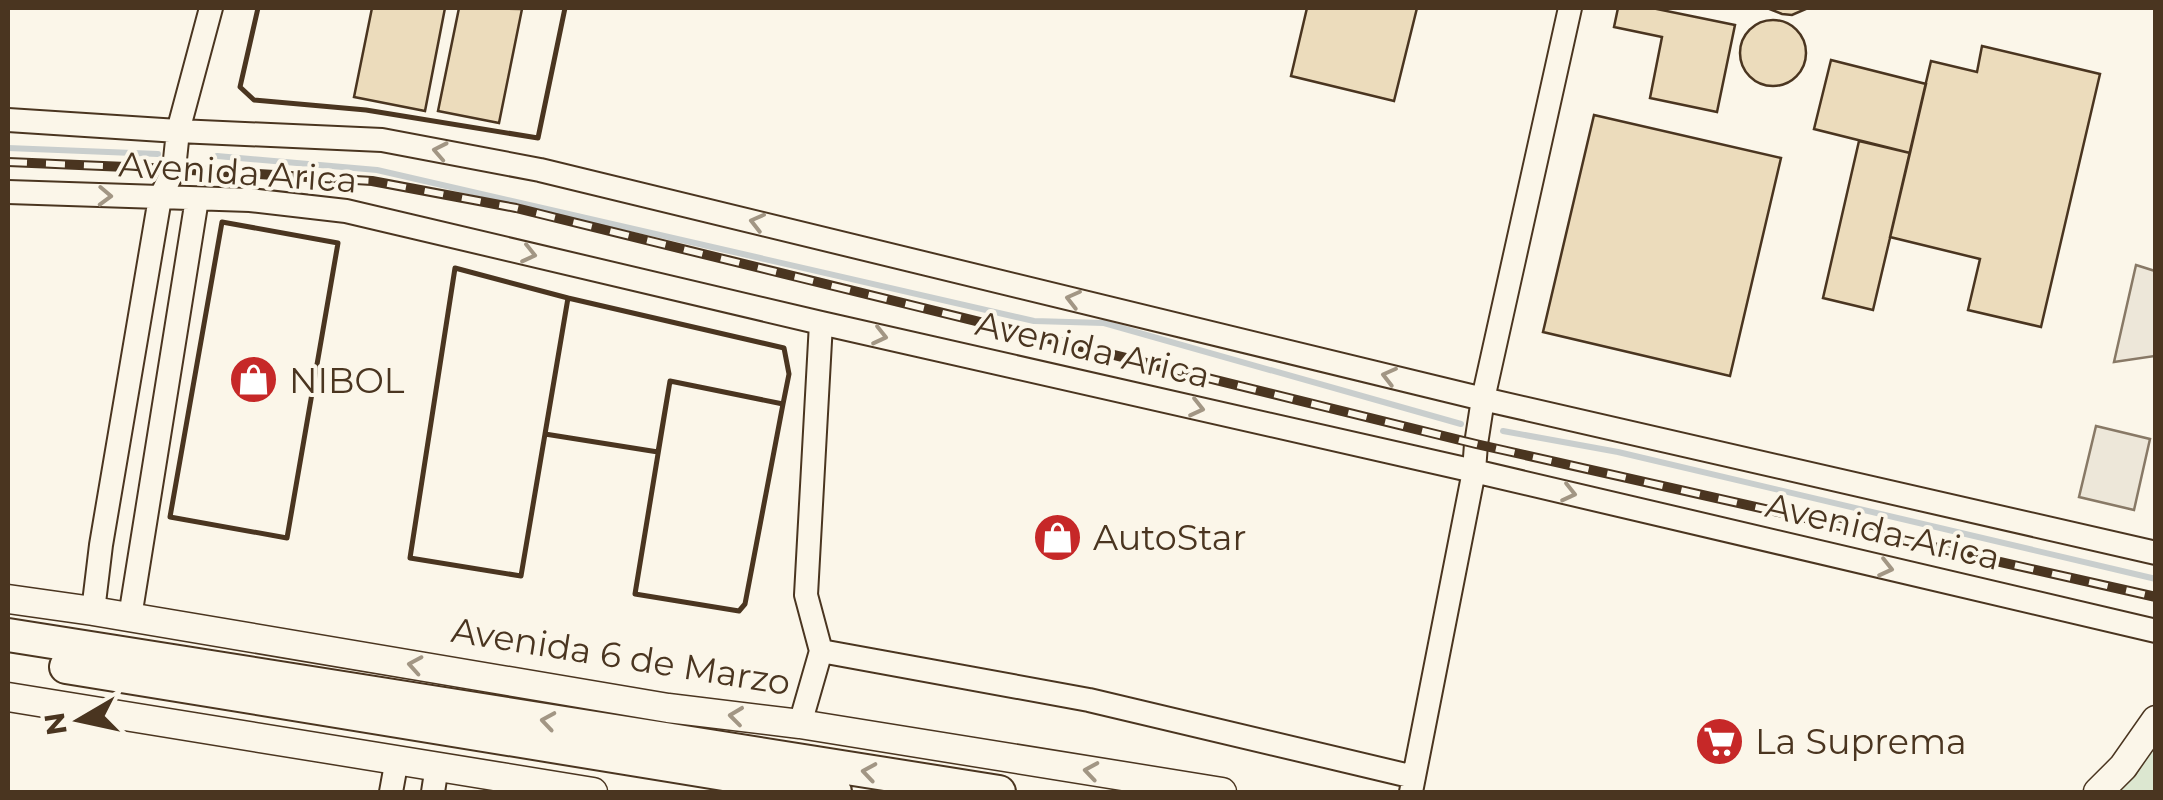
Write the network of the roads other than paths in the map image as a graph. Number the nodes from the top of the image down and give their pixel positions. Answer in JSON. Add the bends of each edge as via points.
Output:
{"nodes":[{"id":1,"x":212,"y":8,"type":"edge"},
{"id":2,"x":1570,"y":8,"type":"edge"},
{"id":3,"x":8,"y":120,"type":"edge"},
{"id":4,"x":178,"y":131,"type":"junction"},
{"id":5,"x":8,"y":192,"type":"edge"},
{"id":6,"x":160,"y":198,"type":"junction"},
{"id":7,"x":197,"y":199,"type":"junction"},
{"id":8,"x":822,"y":323,"type":"junction"},
{"id":9,"x":1484,"y":399,"type":"junction"},
{"id":10,"x":1474,"y":471,"type":"junction"},
{"id":11,"x":2156,"y":553,"type":"edge"},
{"id":12,"x":8,"y":598,"type":"edge"},
{"id":13,"x":93,"y":611,"type":"junction"},
{"id":14,"x":130,"y":618,"type":"junction"},
{"id":15,"x":2156,"y":631,"type":"edge"},
{"id":16,"x":11,"y":640,"type":"edge"},
{"id":17,"x":821,"y":651,"type":"junction"},
{"id":18,"x":8,"y":697,"type":"edge"},
{"id":19,"x":2156,"y":720,"type":"edge"},
{"id":20,"x":800,"y":724,"type":"junction"},
{"id":21,"x":397,"y":759,"type":"junction"},
{"id":22,"x":435,"y":779,"type":"edge"},
{"id":23,"x":1412,"y":785,"type":"edge"},
{"id":24,"x":392,"y":792,"type":"edge"},
{"id":25,"x":593,"y":792,"type":"edge"},
{"id":26,"x":835,"y":792,"type":"edge"},
{"id":27,"x":999,"y":792,"type":"edge"},
{"id":28,"x":1222,"y":792,"type":"edge"},
{"id":29,"x":2098,"y":792,"type":"edge"}],
"edges":[{"from":1,"to":4,"type":"street"},
{"from":2,"to":9,"type":"street"},
{"from":3,"to":4,"type":"street","name":"Avenida Arica"},
{"from":4,"to":6,"type":"street","via":[[174,168]]},
{"from":9,"to":4,"type":"street","name":"Avenida Arica","one_way":true,"via":[[540,170],[382,140]]},
{"from":5,"to":6,"type":"street","name":"Avenida Arica","one_way":true},
{"from":6,"to":7,"type":"street","name":"Avenida Arica"},
{"from":6,"to":13,"type":"street"},
{"from":7,"to":8,"type":"street","name":"Avenida Arica","one_way":true,"via":[[346,212]]},
{"from":7,"to":14,"type":"street"},
{"from":8,"to":10,"type":"street","name":"Avenida Arica","one_way":true},
{"from":8,"to":17,"type":"street","via":[[806,594]]},
{"from":9,"to":10,"type":"street"},
{"from":9,"to":11,"type":"street","name":"Avenida Arica"},
{"from":10,"to":15,"type":"street","name":"Avenida Arica","one_way":true},
{"from":10,"to":23,"type":"street"},
{"from":12,"to":13,"type":"main road","name":"Avenida 6 de Marzo"},
{"from":13,"to":14,"type":"main road","name":"Avenida 6 de Marzo"},
{"from":20,"to":14,"type":"main road","name":"Avenida 6 de Marzo","one_way":true},
{"from":16,"to":26,"type":"highway"},
{"from":27,"to":16,"type":"highway","one_way":true},
{"from":17,"to":20,"type":"street"},
{"from":17,"to":23,"type":"street","via":[[1089,700]]},
{"from":18,"to":21,"type":"main road"},
{"from":19,"to":29,"type":"main road"},
{"from":28,"to":20,"type":"main road","name":"Avenida 6 de Marzo","one_way":true},
{"from":21,"to":22,"type":"main road"},
{"from":21,"to":24,"type":"street"},
{"from":22,"to":25,"type":"main road"}]}
